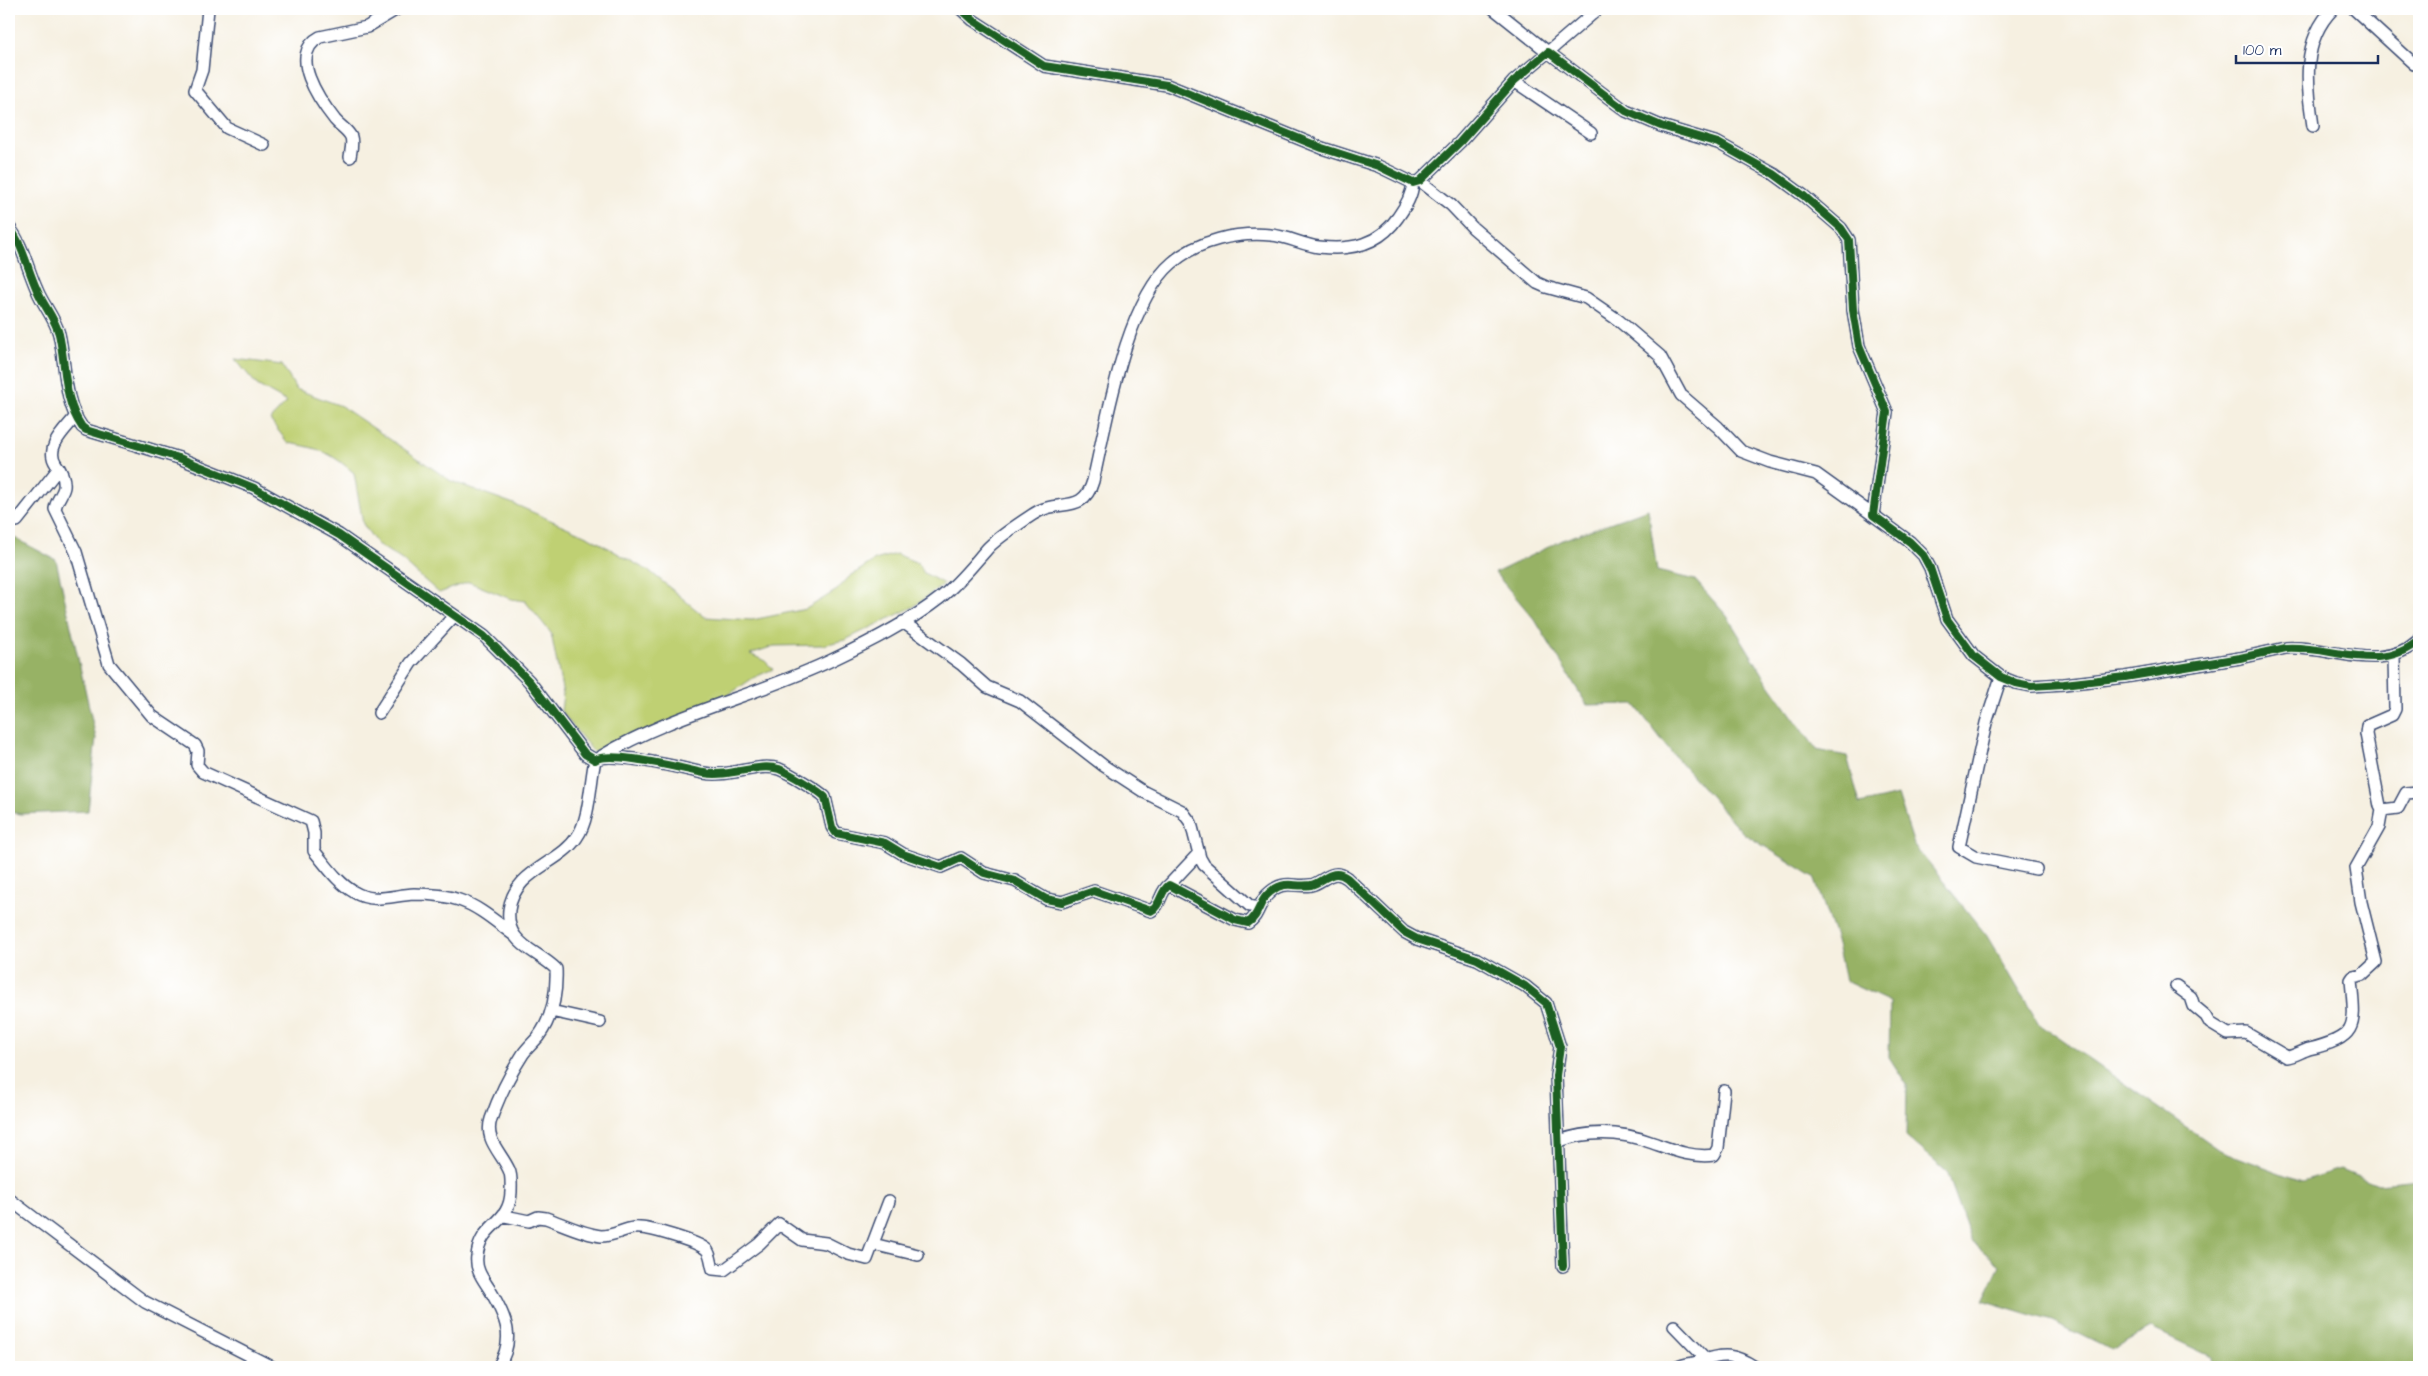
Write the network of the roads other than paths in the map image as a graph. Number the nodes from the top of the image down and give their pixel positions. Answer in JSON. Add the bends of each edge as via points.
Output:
{"nodes":[{"id":1,"x":208,"y":9,"type":"edge"},
{"id":2,"x":397,"y":9,"type":"edge"},
{"id":3,"x":962,"y":9,"type":"edge"},
{"id":4,"x":1494,"y":9,"type":"edge"},
{"id":5,"x":1598,"y":9,"type":"edge"},
{"id":6,"x":2332,"y":9,"type":"edge"},
{"id":7,"x":2354,"y":9,"type":"edge"},
{"id":8,"x":1548,"y":52,"type":"junction"},
{"id":9,"x":2414,"y":64,"type":"dead end"},
{"id":10,"x":1514,"y":81,"type":"junction"},
{"id":11,"x":2313,"y":126,"type":"dead end"},
{"id":12,"x":1591,"y":133,"type":"dead end"},
{"id":13,"x":264,"y":145,"type":"dead end"},
{"id":14,"x":350,"y":157,"type":"dead end"},
{"id":15,"x":1417,"y":182,"type":"junction"},
{"id":16,"x":9,"y":227,"type":"edge"},
{"id":17,"x":76,"y":416,"type":"junction"},
{"id":18,"x":59,"y":468,"type":"junction"},
{"id":19,"x":1873,"y":515,"type":"junction"},
{"id":20,"x":9,"y":521,"type":"edge"},
{"id":21,"x":454,"y":616,"type":"junction"},
{"id":22,"x":903,"y":622,"type":"junction"},
{"id":23,"x":2419,"y":640,"type":"edge"},
{"id":24,"x":2394,"y":655,"type":"junction"},
{"id":25,"x":2001,"y":677,"type":"junction"},
{"id":26,"x":379,"y":713,"type":"dead end"},
{"id":27,"x":598,"y":758,"type":"junction"},
{"id":28,"x":2419,"y":792,"type":"edge"},
{"id":29,"x":2382,"y":810,"type":"junction"},
{"id":30,"x":1199,"y":853,"type":"junction"},
{"id":31,"x":2036,"y":869,"type":"dead end"},
{"id":32,"x":1169,"y":885,"type":"junction"},
{"id":33,"x":1267,"y":895,"type":"junction"},
{"id":34,"x":514,"y":935,"type":"junction"},
{"id":35,"x":2176,"y":986,"type":"dead end"},
{"id":36,"x":551,"y":1011,"type":"junction"},
{"id":37,"x":600,"y":1022,"type":"dead end"},
{"id":38,"x":1724,"y":1091,"type":"dead end"},
{"id":39,"x":1558,"y":1141,"type":"junction"},
{"id":40,"x":9,"y":1199,"type":"edge"},
{"id":41,"x":889,"y":1201,"type":"dead end"},
{"id":42,"x":505,"y":1216,"type":"junction"},
{"id":43,"x":873,"y":1244,"type":"junction"},
{"id":44,"x":918,"y":1255,"type":"dead end"},
{"id":45,"x":1563,"y":1266,"type":"dead end"},
{"id":46,"x":1674,"y":1326,"type":"dead end"},
{"id":47,"x":1706,"y":1359,"type":"junction"},
{"id":48,"x":272,"y":1367,"type":"edge"},
{"id":49,"x":498,"y":1367,"type":"edge"},
{"id":50,"x":1678,"y":1367,"type":"edge"},
{"id":51,"x":1755,"y":1367,"type":"edge"}],
"edges":[{"from":1,"to":13,"type":"street","via":[[202,70],[195,90],[227,128]]},
{"from":2,"to":14,"type":"street","via":[[367,27],[313,41],[306,52],[305,66],[310,79],[336,121],[350,135]]},
{"from":3,"to":15,"type":"street","via":[[972,20],[1044,66],[1167,86]]},
{"from":4,"to":8,"type":"street"},
{"from":5,"to":8,"type":"street"},
{"from":6,"to":11,"type":"street","via":[[2316,31],[2309,59],[2307,89]]},
{"from":7,"to":9,"type":"street"},
{"from":8,"to":10,"type":"street"},
{"from":8,"to":19,"type":"street","via":[[1626,111],[1661,126],[1718,143],[1774,174],[1841,228],[1849,240],[1853,310],[1859,346],[1887,412]]},
{"from":10,"to":12,"type":"street"},
{"from":10,"to":15,"type":"street","via":[[1460,142]]},
{"from":15,"to":19,"type":"street","via":[[1451,205],[1538,283],[1586,298],[1618,320],[1660,356],[1681,395],[1741,451],[1816,474]]},
{"from":15,"to":22,"type":"street","via":[[1392,225],[1370,243],[1318,247],[1271,235],[1250,235],[1190,248],[1170,264],[1135,320],[1123,353],[1093,481],[1085,498],[1034,513],[988,548],[969,572],[939,599]]},
{"from":16,"to":17,"type":"street","via":[[58,331],[67,387]]},
{"from":17,"to":18,"type":"street","via":[[53,449],[54,462]]},
{"from":17,"to":21,"type":"street","via":[[86,430],[179,458],[254,488],[340,535]]},
{"from":18,"to":20,"type":"street","via":[[17,520]]},
{"from":18,"to":34,"type":"street","via":[[64,488],[56,501],[56,515],[76,552],[109,664],[152,716],[195,745],[198,768],[311,821],[314,851],[355,893],[369,898],[388,899],[413,894],[460,900],[481,910]]},
{"from":19,"to":25,"type":"street","via":[[1923,555],[1947,619],[1974,656]]},
{"from":21,"to":26,"type":"street","via":[[411,663]]},
{"from":21,"to":27,"type":"street","via":[[484,636],[530,681],[585,754]]},
{"from":22,"to":27,"type":"street","via":[[831,660],[663,725]]},
{"from":22,"to":30,"type":"street","via":[[987,687],[1020,701],[1104,766],[1144,792],[1182,811],[1191,823]]},
{"from":23,"to":24,"type":"street"},
{"from":24,"to":25,"type":"street","via":[[2344,656],[2304,647],[2286,648],[2179,669],[2064,684],[2031,686]]},
{"from":24,"to":29,"type":"street","via":[[2395,709],[2392,715],[2367,726],[2366,734]]},
{"from":25,"to":31,"type":"street","via":[[1986,724],[1959,847],[1976,856]]},
{"from":27,"to":32,"type":"street","via":[[718,774],[760,767],[779,769],[825,797],[836,833],[885,843],[907,856],[941,866],[961,858],[987,874],[1018,882],[1046,899],[1062,902],[1094,892],[1151,911]]},
{"from":27,"to":34,"type":"street","via":[[584,826],[567,850],[544,863],[520,884],[510,903],[508,921]]},
{"from":28,"to":29,"type":"street","via":[[2406,793],[2398,808]]},
{"from":29,"to":35,"type":"street","via":[[2379,826],[2356,868],[2376,962],[2351,980],[2353,1024],[2347,1035],[2288,1057],[2246,1033],[2228,1034],[2210,1023],[2194,1006],[2191,997]]},
{"from":30,"to":32,"type":"street"},
{"from":30,"to":33,"type":"street","via":[[1204,865],[1253,907],[1259,908]]},
{"from":32,"to":33,"type":"street","via":[[1243,923],[1252,921]]},
{"from":33,"to":39,"type":"street","via":[[1284,884],[1309,885],[1331,874],[1343,875],[1404,932],[1477,959],[1524,986],[1546,1003],[1560,1047],[1556,1067]]},
{"from":34,"to":36,"type":"street","via":[[556,969],[557,983]]},
{"from":36,"to":37,"type":"street"},
{"from":36,"to":42,"type":"street","via":[[538,1036],[512,1072],[488,1129],[510,1171],[511,1196]]},
{"from":38,"to":39,"type":"street","via":[[1718,1148],[1714,1155],[1673,1151],[1636,1138],[1604,1132]]},
{"from":39,"to":45,"type":"street"},
{"from":40,"to":48,"type":"street","via":[[145,1302]]},
{"from":41,"to":43,"type":"street"},
{"from":42,"to":43,"type":"street","via":[[529,1221],[546,1218],[599,1235],[636,1228],[688,1239],[705,1249],[712,1267],[721,1270],[727,1269],[759,1244],[777,1224],[802,1240],[826,1243],[864,1259],[870,1256]]},
{"from":42,"to":49,"type":"street","via":[[486,1230],[477,1254],[480,1276],[509,1332],[508,1346]]},
{"from":43,"to":44,"type":"street"},
{"from":46,"to":47,"type":"street"},
{"from":47,"to":50,"type":"street"},
{"from":47,"to":51,"type":"street","via":[[1724,1355]]}]}
